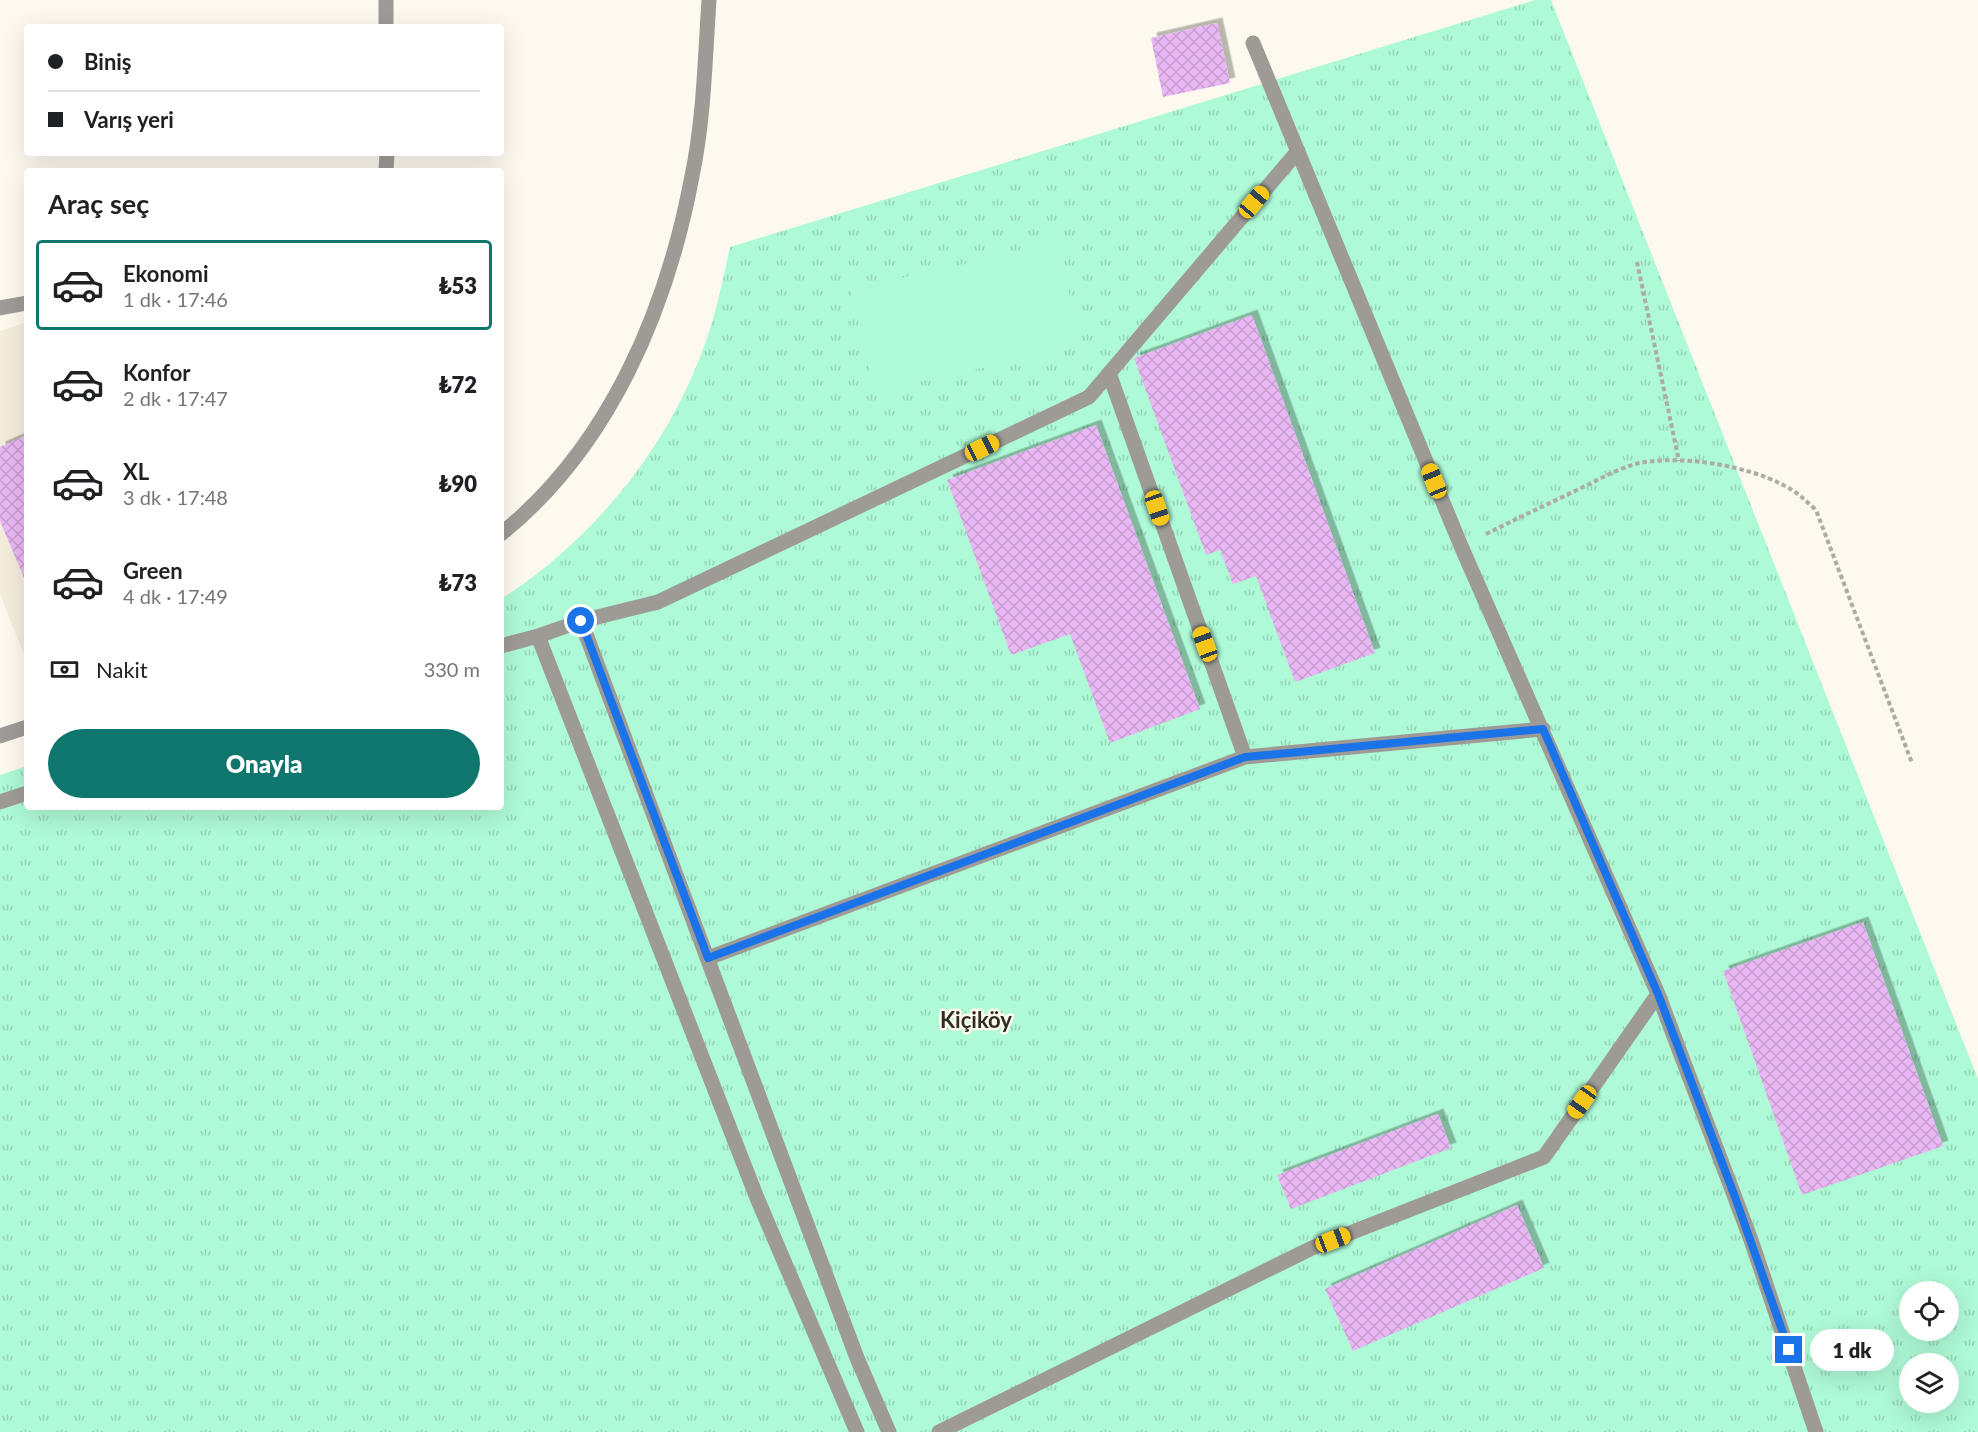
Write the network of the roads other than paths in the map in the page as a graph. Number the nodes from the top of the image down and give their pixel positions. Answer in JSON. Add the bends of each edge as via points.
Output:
{"nodes":[{"id":1,"x":386,"y":0,"type":"edge"},
{"id":2,"x":709,"y":0,"type":"edge"},
{"id":3,"x":386,"y":24,"type":"edge"},
{"id":4,"x":1253,"y":43,"type":"dead end"},
{"id":5,"x":1298,"y":151,"type":"junction"},
{"id":6,"x":24,"y":304,"type":"edge"},
{"id":7,"x":0,"y":308,"type":"edge"},
{"id":8,"x":1110,"y":373,"type":"junction"},
{"id":9,"x":504,"y":531,"type":"edge"},
{"id":10,"x":581,"y":621,"type":"junction"},
{"id":11,"x":538,"y":636,"type":"junction"},
{"id":12,"x":504,"y":645,"type":"edge"},
{"id":13,"x":24,"y":728,"type":"edge"},
{"id":14,"x":1543,"y":729,"type":"junction"},
{"id":15,"x":0,"y":736,"type":"edge"},
{"id":16,"x":1245,"y":757,"type":"junction"},
{"id":17,"x":24,"y":794,"type":"edge"},
{"id":18,"x":0,"y":802,"type":"edge"},
{"id":19,"x":708,"y":958,"type":"junction"},
{"id":20,"x":1658,"y":994,"type":"junction"},
{"id":21,"x":857,"y":1432,"type":"edge"},
{"id":22,"x":889,"y":1432,"type":"edge"},
{"id":23,"x":939,"y":1432,"type":"edge"},
{"id":24,"x":1816,"y":1432,"type":"edge"}],
"edges":[{"from":1,"to":3,"type":"street"},
{"from":2,"to":9,"type":"street","via":[[693,175],[666,278],[648,326],[617,391],[585,445],[556,483]]},
{"from":4,"to":5,"type":"street"},
{"from":5,"to":8,"type":"street"},
{"from":5,"to":14,"type":"street","via":[[1461,546]]},
{"from":6,"to":7,"type":"street"},
{"from":8,"to":10,"type":"street","via":[[1089,397],[658,602]]},
{"from":8,"to":16,"type":"street"},
{"from":10,"to":11,"type":"street"},
{"from":10,"to":19,"type":"street"},
{"from":11,"to":12,"type":"street"},
{"from":11,"to":21,"type":"street","via":[[757,1198]]},
{"from":13,"to":15,"type":"street"},
{"from":14,"to":16,"type":"street"},
{"from":14,"to":20,"type":"street"},
{"from":16,"to":19,"type":"street"},
{"from":17,"to":18,"type":"street"},
{"from":19,"to":22,"type":"street","via":[[857,1358]]},
{"from":20,"to":23,"type":"street","via":[[1544,1157],[1312,1248]]},
{"from":20,"to":24,"type":"street","via":[[1747,1230]]}]}
